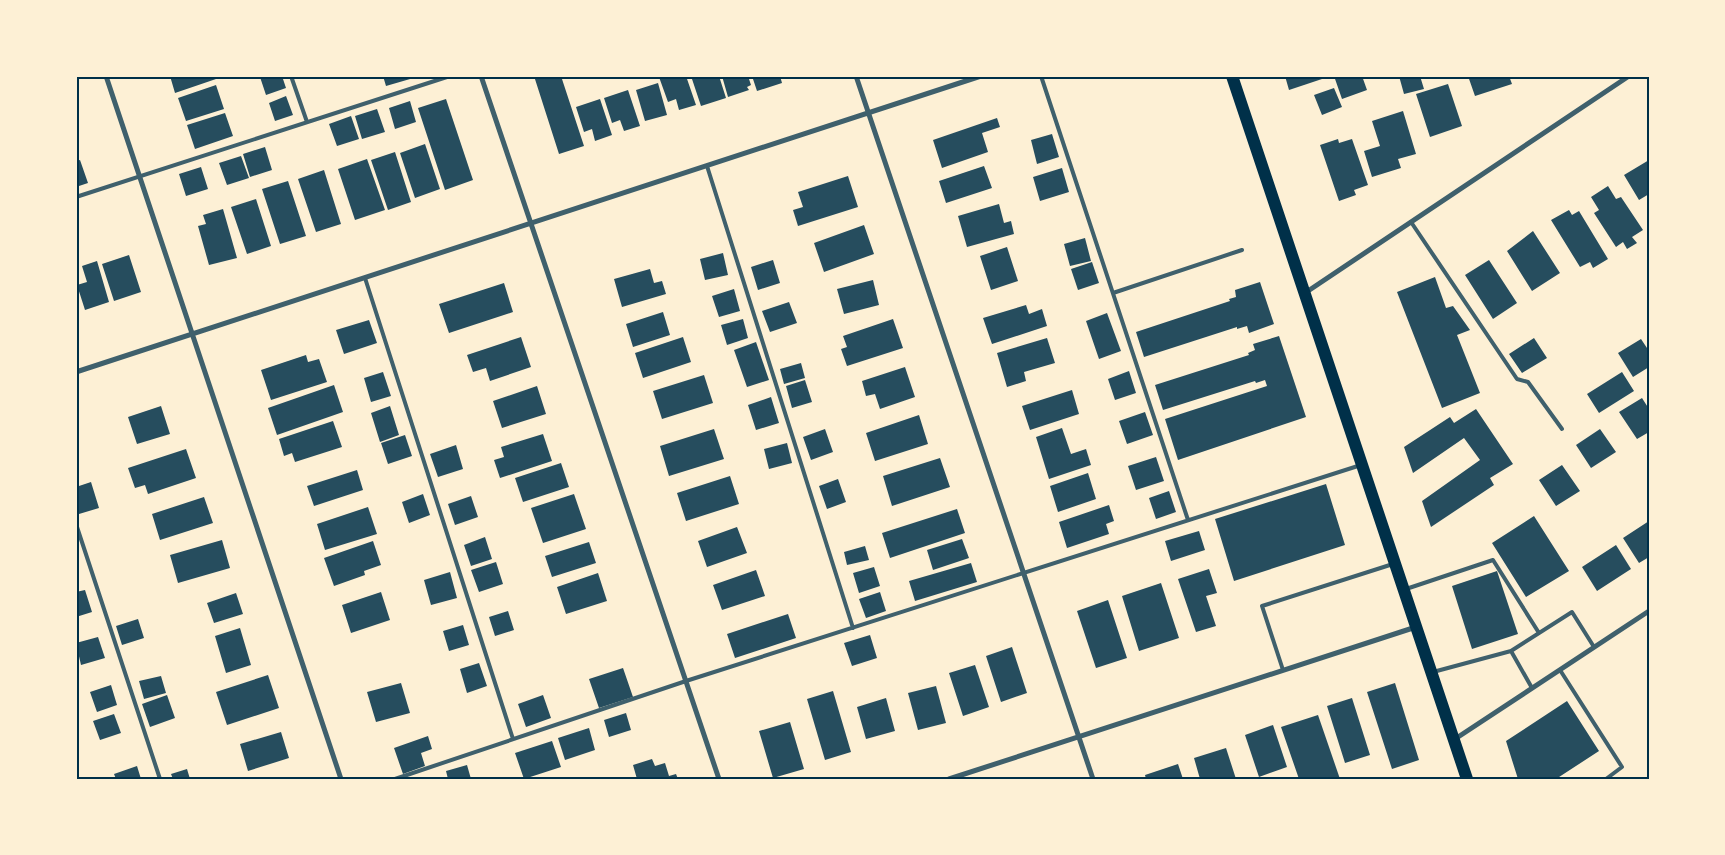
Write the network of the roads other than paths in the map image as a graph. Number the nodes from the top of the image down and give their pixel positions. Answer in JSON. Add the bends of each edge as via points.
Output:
{"nodes":[{"id":1,"x":106,"y":76,"type":"edge"},
{"id":2,"x":291,"y":76,"type":"edge"},
{"id":3,"x":450,"y":76,"type":"edge"},
{"id":4,"x":481,"y":76,"type":"edge"},
{"id":5,"x":856,"y":76,"type":"edge"},
{"id":6,"x":981,"y":76,"type":"edge"},
{"id":7,"x":1041,"y":76,"type":"edge"},
{"id":8,"x":1232,"y":76,"type":"edge"},
{"id":9,"x":1628,"y":76,"type":"edge"},
{"id":10,"x":868,"y":113,"type":"junction"},
{"id":11,"x":307,"y":122,"type":"junction"},
{"id":12,"x":707,"y":166,"type":"junction"},
{"id":13,"x":140,"y":176,"type":"junction"},
{"id":14,"x":76,"y":197,"type":"edge"},
{"id":15,"x":1411,"y":222,"type":"junction"},
{"id":16,"x":531,"y":223,"type":"junction"},
{"id":17,"x":1242,"y":250,"type":"dead end"},
{"id":18,"x":365,"y":278,"type":"junction"},
{"id":19,"x":1113,"y":293,"type":"junction"},
{"id":20,"x":1305,"y":294,"type":"junction"},
{"id":21,"x":193,"y":334,"type":"junction"},
{"id":22,"x":76,"y":372,"type":"edge"},
{"id":23,"x":1562,"y":429,"type":"dead end"},
{"id":24,"x":1362,"y":464,"type":"junction"},
{"id":25,"x":1188,"y":520,"type":"junction"},
{"id":26,"x":76,"y":524,"type":"edge"},
{"id":27,"x":1395,"y":564,"type":"junction"},
{"id":28,"x":1023,"y":572,"type":"junction"},
{"id":29,"x":1404,"y":590,"type":"junction"},
{"id":30,"x":1649,"y":611,"type":"edge"},
{"id":31,"x":1416,"y":626,"type":"junction"},
{"id":32,"x":853,"y":628,"type":"junction"},
{"id":33,"x":1540,"y":633,"type":"junction"},
{"id":34,"x":1594,"y":647,"type":"junction"},
{"id":35,"x":1511,"y":651,"type":"junction"},
{"id":36,"x":1283,"y":670,"type":"junction"},
{"id":37,"x":1560,"y":670,"type":"junction"},
{"id":38,"x":1432,"y":673,"type":"junction"},
{"id":39,"x":686,"y":682,"type":"junction"},
{"id":40,"x":1532,"y":688,"type":"junction"},
{"id":41,"x":1079,"y":736,"type":"junction"},
{"id":42,"x":514,"y":739,"type":"junction"},
{"id":43,"x":1454,"y":740,"type":"junction"},
{"id":44,"x":160,"y":779,"type":"edge"},
{"id":45,"x":341,"y":779,"type":"edge"},
{"id":46,"x":395,"y":779,"type":"edge"},
{"id":47,"x":719,"y":779,"type":"edge"},
{"id":48,"x":949,"y":779,"type":"edge"},
{"id":49,"x":1093,"y":779,"type":"edge"},
{"id":50,"x":1467,"y":779,"type":"edge"},
{"id":51,"x":1606,"y":779,"type":"edge"}],
"edges":[{"from":1,"to":13,"type":"street"},
{"from":2,"to":11,"type":"lane"},
{"from":3,"to":11,"type":"lane"},
{"from":4,"to":16,"type":"street"},
{"from":5,"to":10,"type":"street"},
{"from":6,"to":10,"type":"street"},
{"from":7,"to":19,"type":"lane"},
{"from":8,"to":20,"type":"main road"},
{"from":9,"to":15,"type":"street"},
{"from":10,"to":12,"type":"street"},
{"from":10,"to":28,"type":"street"},
{"from":11,"to":13,"type":"lane"},
{"from":12,"to":16,"type":"street"},
{"from":12,"to":32,"type":"lane"},
{"from":13,"to":14,"type":"lane"},
{"from":13,"to":21,"type":"street"},
{"from":15,"to":20,"type":"street"},
{"from":15,"to":23,"type":"lane","via":[[1517,380],[1528,382]]},
{"from":16,"to":18,"type":"street"},
{"from":16,"to":39,"type":"street"},
{"from":17,"to":19,"type":"lane"},
{"from":18,"to":21,"type":"street"},
{"from":18,"to":42,"type":"lane"},
{"from":19,"to":25,"type":"lane"},
{"from":20,"to":24,"type":"main road"},
{"from":21,"to":22,"type":"street"},
{"from":21,"to":45,"type":"street"},
{"from":24,"to":25,"type":"lane"},
{"from":24,"to":27,"type":"main road"},
{"from":25,"to":28,"type":"lane"},
{"from":26,"to":44,"type":"lane"},
{"from":27,"to":29,"type":"main road"},
{"from":27,"to":36,"type":"lane","via":[[1262,606]]},
{"from":28,"to":32,"type":"lane"},
{"from":28,"to":41,"type":"street"},
{"from":29,"to":31,"type":"main road"},
{"from":29,"to":33,"type":"lane","via":[[1493,560]]},
{"from":30,"to":34,"type":"street"},
{"from":31,"to":36,"type":"street"},
{"from":31,"to":38,"type":"main road"},
{"from":32,"to":39,"type":"lane"},
{"from":33,"to":34,"type":"lane","via":[[1572,612]]},
{"from":33,"to":35,"type":"lane"},
{"from":34,"to":37,"type":"street"},
{"from":35,"to":38,"type":"lane"},
{"from":35,"to":40,"type":"lane"},
{"from":36,"to":41,"type":"street"},
{"from":37,"to":40,"type":"street"},
{"from":37,"to":51,"type":"lane","via":[[1622,767]]},
{"from":38,"to":43,"type":"main road"},
{"from":39,"to":42,"type":"lane"},
{"from":39,"to":47,"type":"street"},
{"from":40,"to":43,"type":"street"},
{"from":41,"to":48,"type":"street"},
{"from":41,"to":49,"type":"street"},
{"from":42,"to":46,"type":"lane"},
{"from":43,"to":50,"type":"main road"}]}
